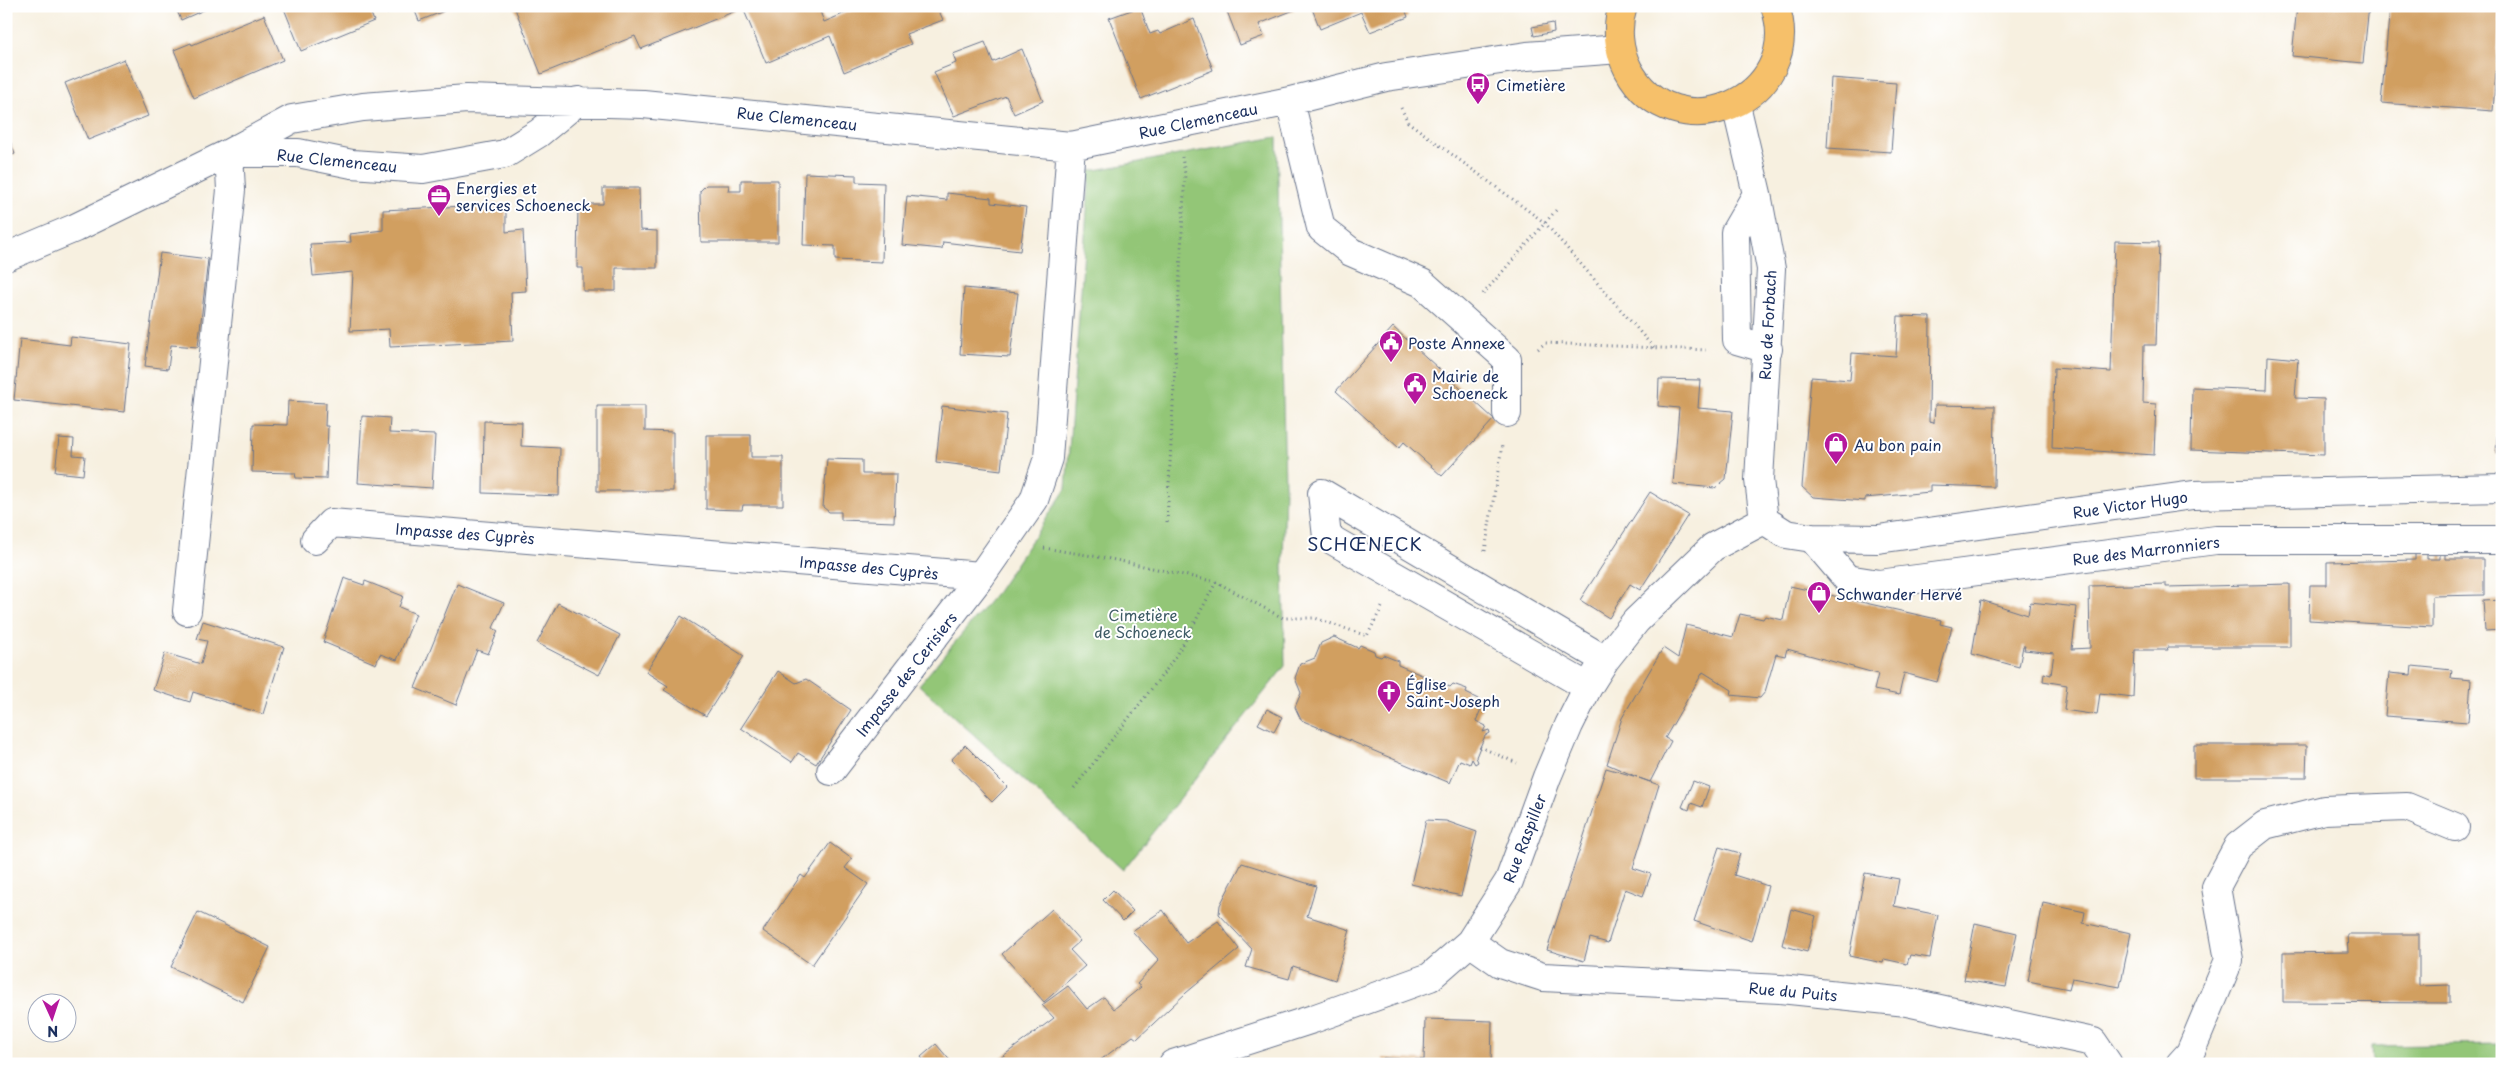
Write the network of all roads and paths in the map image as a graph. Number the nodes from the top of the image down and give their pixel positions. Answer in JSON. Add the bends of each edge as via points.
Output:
{"nodes":[{"id":1,"x":1623,"y":6,"type":"edge"},
{"id":2,"x":1775,"y":6,"type":"edge"},
{"id":3,"x":1620,"y":48,"type":"junction"},
{"id":4,"x":1386,"y":77,"type":"junction"},
{"id":5,"x":578,"y":101,"type":"junction"},
{"id":6,"x":1290,"y":101,"type":"junction"},
{"id":7,"x":1736,"y":104,"type":"junction"},
{"id":8,"x":1177,"y":124,"type":"junction"},
{"id":9,"x":1071,"y":146,"type":"junction"},
{"id":10,"x":229,"y":154,"type":"junction"},
{"id":11,"x":1757,"y":194,"type":"junction"},
{"id":12,"x":1558,"y":208,"type":"dead end"},
{"id":13,"x":1545,"y":223,"type":"junction"},
{"id":14,"x":6,"y":257,"type":"edge"},
{"id":15,"x":1462,"y":319,"type":"junction"},
{"id":16,"x":1654,"y":348,"type":"junction"},
{"id":17,"x":1768,"y":350,"type":"junction"},
{"id":18,"x":1710,"y":351,"type":"dead end"},
{"id":19,"x":1507,"y":381,"type":"junction"},
{"id":20,"x":1507,"y":413,"type":"joint"},
{"id":21,"x":2502,"y":488,"type":"edge"},
{"id":22,"x":1764,"y":520,"type":"junction"},
{"id":23,"x":1167,"y":522,"type":"dead end"},
{"id":24,"x":1812,"y":538,"type":"junction"},
{"id":25,"x":315,"y":540,"type":"dead end"},
{"id":26,"x":2502,"y":540,"type":"edge"},
{"id":27,"x":1044,"y":548,"type":"dead end"},
{"id":28,"x":981,"y":576,"type":"junction"},
{"id":29,"x":1216,"y":582,"type":"junction"},
{"id":30,"x":1479,"y":584,"type":"junction"},
{"id":31,"x":188,"y":611,"type":"dead end"},
{"id":32,"x":1367,"y":636,"type":"dead end"},
{"id":33,"x":1605,"y":660,"type":"junction"},
{"id":34,"x":1588,"y":687,"type":"junction"},
{"id":35,"x":831,"y":771,"type":"dead end"},
{"id":36,"x":1074,"y":788,"type":"dead end"},
{"id":37,"x":2455,"y":826,"type":"dead end"},
{"id":38,"x":1470,"y":942,"type":"junction"},
{"id":39,"x":1201,"y":1059,"type":"edge"},
{"id":40,"x":1173,"y":1064,"type":"edge"},
{"id":41,"x":2108,"y":1064,"type":"edge"},
{"id":42,"x":2180,"y":1064,"type":"edge"}],
"edges":[{"from":1,"to":3,"type":"main road","via":[[1619,22]]},
{"from":2,"to":7,"type":"main road","via":[[1780,29],[1775,59],[1760,85]]},
{"from":3,"to":4,"type":"street","name":"Rue Clemenceau","via":[[1527,56]]},
{"from":3,"to":7,"type":"main road","via":[[1624,62],[1640,87],[1664,104],[1692,112],[1722,110]]},
{"from":4,"to":6,"type":"street","name":"Rue Clemenceau"},
{"from":4,"to":13,"type":"path","via":[[1408,122]]},
{"from":5,"to":9,"type":"street","name":"Rue Clemenceau","via":[[644,104]]},
{"from":5,"to":10,"type":"street","via":[[467,99],[363,107],[292,119]]},
{"from":5,"to":10,"type":"street","name":"Rue Clemenceau","via":[[539,133],[505,154],[423,169],[352,164],[298,153]]},
{"from":6,"to":8,"type":"street","name":"Rue Clemenceau"},
{"from":6,"to":15,"type":"street","via":[[1321,228],[1351,252],[1422,283]]},
{"from":7,"to":11,"type":"street","name":"Rue de Forbach"},
{"from":8,"to":9,"type":"street","name":"Rue Clemenceau"},
{"from":8,"to":23,"type":"path","via":[[1185,174]]},
{"from":9,"to":28,"type":"street","via":[[1048,458],[1034,500]]},
{"from":10,"to":14,"type":"street","name":"Rue Clemenceau","via":[[75,228]]},
{"from":10,"to":31,"type":"street","via":[[231,190]]},
{"from":11,"to":17,"type":"street","name":"Rue de Forbach","via":[[1771,269]]},
{"from":11,"to":17,"type":"street","via":[[1735,232],[1737,340]]},
{"from":12,"to":13,"type":"path"},
{"from":13,"to":15,"type":"path"},
{"from":13,"to":16,"type":"path"},
{"from":15,"to":19,"type":"street","via":[[1507,359]]},
{"from":16,"to":18,"type":"path"},
{"from":16,"to":19,"type":"path","via":[[1545,343]]},
{"from":17,"to":22,"type":"street","name":"Rue de Forbach","via":[[1758,480]]},
{"from":19,"to":20,"type":"street"},
{"from":20,"to":30,"type":"path"},
{"from":21,"to":24,"type":"street","name":"Rue Victor Hugo","via":[[2193,495],[1878,539]]},
{"from":22,"to":24,"type":"street","name":"Rue Victor Hugo","via":[[1786,534]]},
{"from":22,"to":33,"type":"street","name":"Rue Raspiller","via":[[1713,547],[1636,621]]},
{"from":24,"to":26,"type":"street","name":"Rue des Marronniers","via":[[1847,579],[1879,584],[2216,540]]},
{"from":25,"to":28,"type":"street","name":"Impasse des Cyprès","via":[[331,523]]},
{"from":27,"to":29,"type":"path"},
{"from":28,"to":35,"type":"street","name":"Impasse des Cerisiers"},
{"from":29,"to":32,"type":"path","via":[[1283,618],[1315,618]]},
{"from":29,"to":36,"type":"path","via":[[1167,669]]},
{"from":30,"to":33,"type":"street"},
{"from":30,"to":34,"type":"street","via":[[1322,493],[1328,537]]},
{"from":33,"to":34,"type":"street","name":"Rue Raspiller"},
{"from":34,"to":38,"type":"street","name":"Rue Raspiller","via":[[1547,777],[1509,881]]},
{"from":37,"to":42,"type":"street","via":[[2407,807],[2324,810],[2266,825],[2238,846],[2216,887],[2229,960],[2190,1053]]},
{"from":38,"to":39,"type":"street","name":"Rue Raspiller","via":[[1430,977]]},
{"from":38,"to":41,"type":"street","name":"Rue du Puits","via":[[1500,963],[1543,977],[1780,989],[1907,1002],[2093,1042]]},
{"from":39,"to":40,"type":"street","name":"Rue Raspiller"}]}
